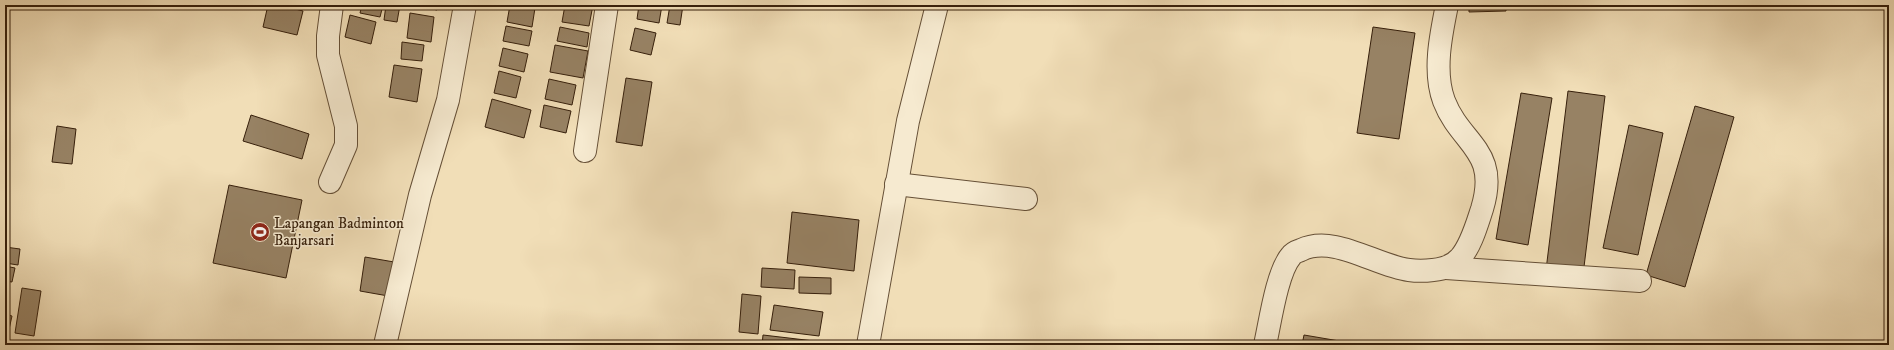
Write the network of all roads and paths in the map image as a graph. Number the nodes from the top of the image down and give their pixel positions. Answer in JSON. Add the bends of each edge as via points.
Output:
{"nodes":[{"id":1,"x":332,"y":5,"type":"edge"},
{"id":2,"x":465,"y":5,"type":"edge"},
{"id":3,"x":607,"y":5,"type":"edge"},
{"id":4,"x":937,"y":5,"type":"edge"},
{"id":5,"x":1447,"y":5,"type":"edge"},
{"id":6,"x":585,"y":151,"type":"dead end"},
{"id":7,"x":330,"y":182,"type":"dead end"},
{"id":8,"x":896,"y":184,"type":"junction"},
{"id":9,"x":1026,"y":199,"type":"dead end"},
{"id":10,"x":1446,"y":268,"type":"junction"},
{"id":11,"x":1640,"y":281,"type":"dead end"},
{"id":12,"x":385,"y":345,"type":"edge"},
{"id":13,"x":868,"y":345,"type":"edge"},
{"id":14,"x":1265,"y":345,"type":"edge"}],
"edges":[{"from":1,"to":7,"type":"street","via":[[328,55],[343,106],[346,145]]},
{"from":2,"to":12,"type":"street","via":[[448,100],[420,195]]},
{"from":3,"to":6,"type":"street"},
{"from":4,"to":8,"type":"street"},
{"from":5,"to":10,"type":"street","via":[[1440,58],[1440,82],[1444,100],[1455,121],[1476,148],[1486,169],[1487,185],[1482,208],[1469,242],[1460,258]]},
{"from":8,"to":9,"type":"street"},
{"from":8,"to":13,"type":"street"},
{"from":10,"to":11,"type":"street"},
{"from":10,"to":14,"type":"street","via":[[1409,270],[1339,248],[1320,245],[1304,249],[1292,255],[1282,271]]}]}
